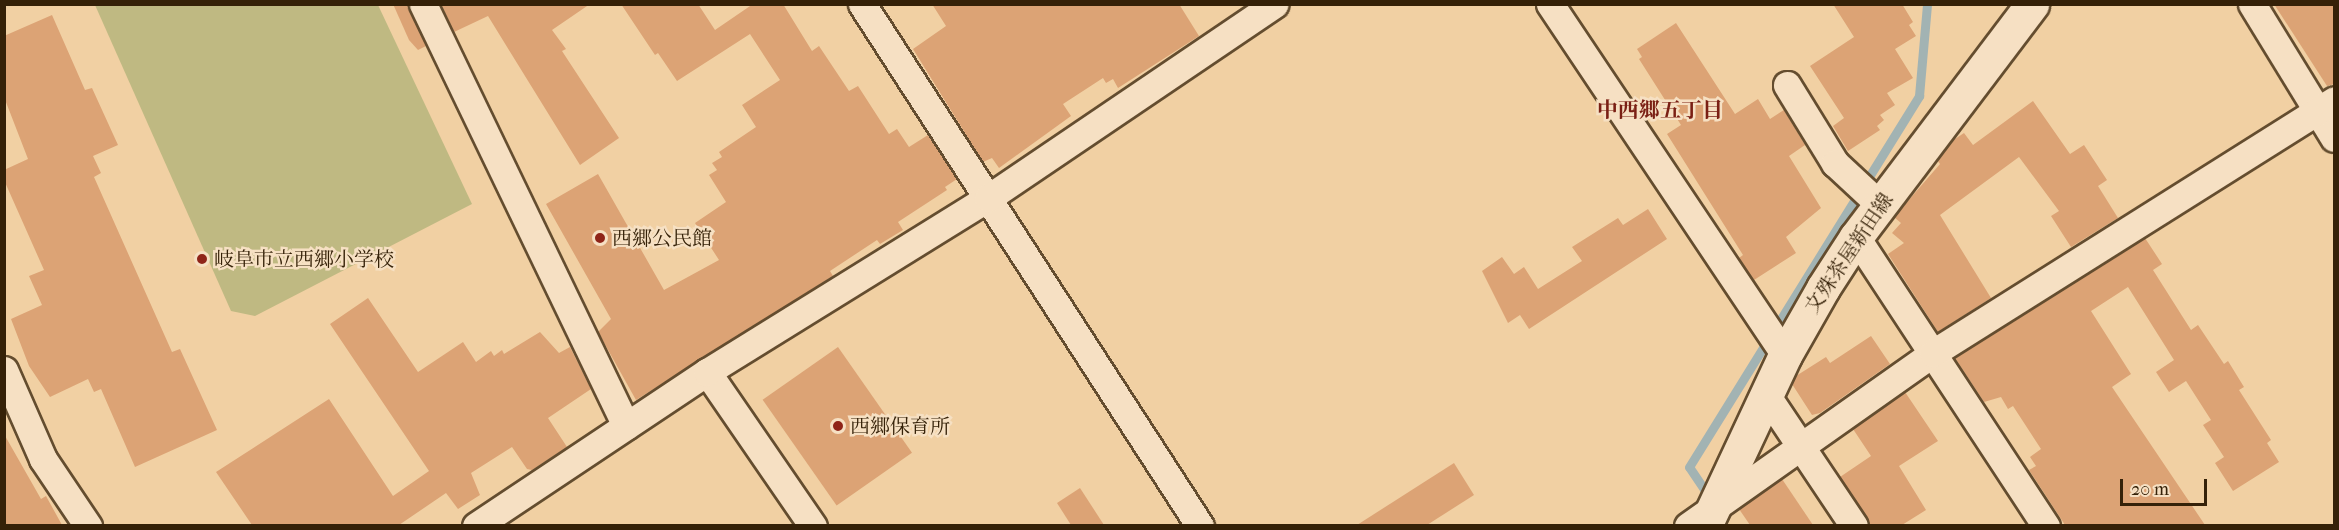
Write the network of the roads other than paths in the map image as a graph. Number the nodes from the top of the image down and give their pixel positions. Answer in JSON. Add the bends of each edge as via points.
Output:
{"nodes":[{"id":1,"x":423,"y":4,"type":"edge"},
{"id":2,"x":862,"y":4,"type":"edge"},
{"id":3,"x":1275,"y":4,"type":"edge"},
{"id":4,"x":1550,"y":4,"type":"edge"},
{"id":5,"x":2032,"y":4,"type":"edge"},
{"id":6,"x":2252,"y":4,"type":"edge"},
{"id":7,"x":1787,"y":85,"type":"dead end"},
{"id":8,"x":2326,"y":105,"type":"edge"},
{"id":9,"x":2334,"y":138,"type":"edge"},
{"id":10,"x":988,"y":198,"type":"junction"},
{"id":11,"x":1880,"y":206,"type":"junction"},
{"id":12,"x":1856,"y":237,"type":"junction"},
{"id":13,"x":1934,"y":354,"type":"junction"},
{"id":14,"x":1785,"y":356,"type":"junction"},
{"id":15,"x":4,"y":370,"type":"edge"},
{"id":16,"x":707,"y":372,"type":"junction"},
{"id":17,"x":1767,"y":396,"type":"junction"},
{"id":18,"x":626,"y":426,"type":"junction"},
{"id":19,"x":1802,"y":445,"type":"junction"},
{"id":20,"x":1705,"y":522,"type":"edge"},
{"id":21,"x":88,"y":525,"type":"edge"},
{"id":22,"x":476,"y":525,"type":"edge"},
{"id":23,"x":813,"y":525,"type":"edge"},
{"id":24,"x":1200,"y":525,"type":"edge"},
{"id":25,"x":1854,"y":525,"type":"edge"},
{"id":26,"x":2046,"y":525,"type":"edge"}],
"edges":[{"from":1,"to":18,"type":"street"},
{"from":2,"to":10,"type":"street"},
{"from":3,"to":10,"type":"street"},
{"from":4,"to":14,"type":"street"},
{"from":5,"to":11,"type":"main road","name":"文殊茶屋新田線"},
{"from":6,"to":8,"type":"street"},
{"from":7,"to":11,"type":"street","via":[[1835,163]]},
{"from":8,"to":9,"type":"street"},
{"from":8,"to":13,"type":"street"},
{"from":10,"to":16,"type":"street"},
{"from":10,"to":24,"type":"street"},
{"from":11,"to":12,"type":"main road","name":"文殊茶屋新田線"},
{"from":12,"to":13,"type":"street"},
{"from":12,"to":14,"type":"main road","name":"文殊茶屋新田線"},
{"from":13,"to":19,"type":"street"},
{"from":13,"to":26,"type":"street"},
{"from":14,"to":17,"type":"main road","name":"文殊茶屋新田線"},
{"from":15,"to":21,"type":"street","via":[[42,459]]},
{"from":16,"to":18,"type":"street"},
{"from":16,"to":23,"type":"street"},
{"from":17,"to":19,"type":"street"},
{"from":17,"to":20,"type":"main road","name":"文殊茶屋新田線"},
{"from":18,"to":22,"type":"street"},
{"from":19,"to":20,"type":"street"},
{"from":19,"to":25,"type":"street"}]}
